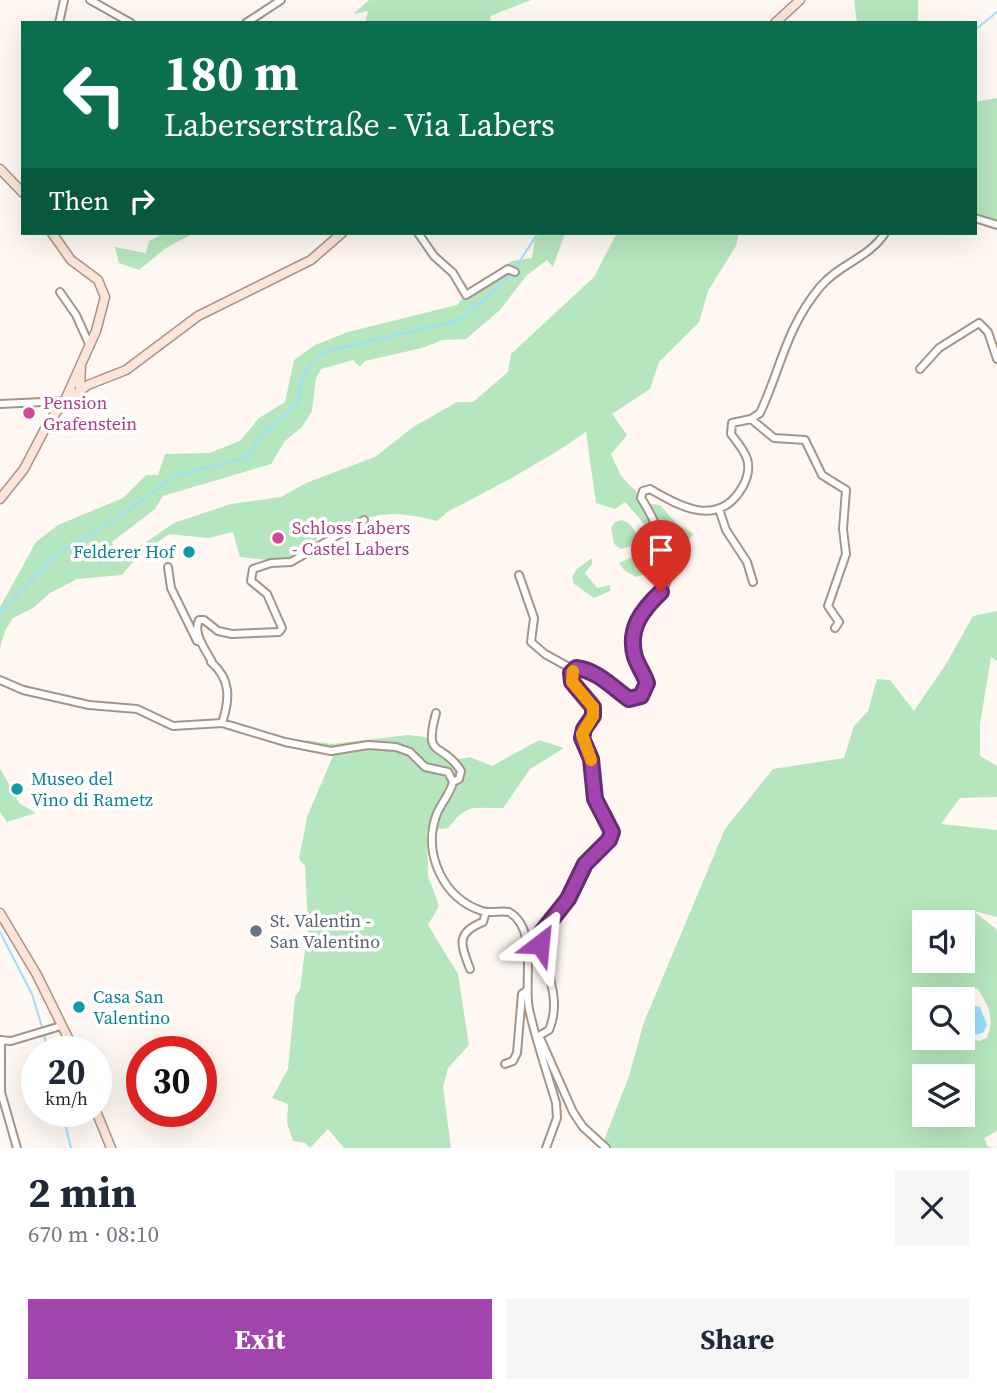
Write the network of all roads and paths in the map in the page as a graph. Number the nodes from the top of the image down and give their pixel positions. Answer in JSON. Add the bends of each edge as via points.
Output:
{"nodes":[{"id":1,"x":64,"y":0,"type":"edge"},
{"id":2,"x":90,"y":0,"type":"edge"},
{"id":3,"x":281,"y":0,"type":"edge"},
{"id":4,"x":800,"y":0,"type":"edge"},
{"id":5,"x":59,"y":21,"type":"edge"},
{"id":6,"x":127,"y":21,"type":"edge"},
{"id":7,"x":249,"y":21,"type":"edge"},
{"id":8,"x":777,"y":21,"type":"edge"},
{"id":9,"x":0,"y":169,"type":"edge"},
{"id":10,"x":20,"y":186,"type":"edge"},
{"id":11,"x":977,"y":219,"type":"edge"},
{"id":12,"x":997,"y":225,"type":"edge"},
{"id":13,"x":53,"y":235,"type":"edge"},
{"id":14,"x":340,"y":235,"type":"edge"},
{"id":15,"x":419,"y":235,"type":"edge"},
{"id":16,"x":884,"y":235,"type":"edge"},
{"id":17,"x":514,"y":270,"type":"dead end"},
{"id":18,"x":60,"y":292,"type":"dead end"},
{"id":19,"x":90,"y":346,"type":"junction"},
{"id":20,"x":997,"y":359,"type":"edge"},
{"id":21,"x":81,"y":368,"type":"junction"},
{"id":22,"x":920,"y":369,"type":"dead end"},
{"id":23,"x":73,"y":380,"type":"junction"},
{"id":24,"x":97,"y":382,"type":"junction"},
{"id":25,"x":80,"y":389,"type":"junction"},
{"id":26,"x":65,"y":401,"type":"junction"},
{"id":27,"x":0,"y":404,"type":"edge"},
{"id":28,"x":751,"y":419,"type":"junction"},
{"id":29,"x":0,"y":499,"type":"edge"},
{"id":30,"x":719,"y":509,"type":"junction"},
{"id":31,"x":364,"y":520,"type":"dead end"},
{"id":32,"x":168,"y":567,"type":"dead end"},
{"id":33,"x":519,"y":575,"type":"dead end"},
{"id":34,"x":753,"y":583,"type":"dead end"},
{"id":35,"x":835,"y":628,"type":"dead end"},
{"id":36,"x":213,"y":664,"type":"junction"},
{"id":37,"x":574,"y":670,"type":"junction"},
{"id":38,"x":0,"y":680,"type":"edge"},
{"id":39,"x":436,"y":713,"type":"dead end"},
{"id":40,"x":222,"y":723,"type":"junction"},
{"id":41,"x":453,"y":782,"type":"junction"},
{"id":42,"x":486,"y":912,"type":"junction"},
{"id":43,"x":0,"y":913,"type":"edge"},
{"id":44,"x":470,"y":969,"type":"dead end"},
{"id":45,"x":527,"y":990,"type":"junction"},
{"id":46,"x":61,"y":1026,"type":"junction"},
{"id":47,"x":66,"y":1036,"type":"edge"},
{"id":48,"x":537,"y":1037,"type":"junction"},
{"id":49,"x":1,"y":1040,"type":"edge"},
{"id":50,"x":505,"y":1064,"type":"dead end"},
{"id":51,"x":102,"y":1127,"type":"edge"},
{"id":52,"x":18,"y":1148,"type":"edge"},
{"id":53,"x":111,"y":1148,"type":"edge"},
{"id":54,"x":546,"y":1148,"type":"edge"},
{"id":55,"x":606,"y":1148,"type":"edge"}],
"edges":[{"from":1,"to":5,"type":"street"},
{"from":2,"to":6,"type":"street"},
{"from":3,"to":7,"type":"street"},
{"from":4,"to":8,"type":"main road"},
{"from":9,"to":10,"type":"main road"},
{"from":11,"to":12,"type":"street"},
{"from":13,"to":19,"type":"main road","via":[[65,254],[103,290],[104,312]]},
{"from":14,"to":24,"type":"main road","via":[[311,260],[198,316],[126,370]]},
{"from":15,"to":17,"type":"street","via":[[466,295]]},
{"from":16,"to":28,"type":"street","via":[[870,251],[840,268],[821,286],[788,335],[764,404]]},
{"from":18,"to":19,"type":"street"},
{"from":19,"to":21,"type":"main road"},
{"from":20,"to":22,"type":"street","via":[[988,332],[979,323],[939,348]]},
{"from":21,"to":23,"type":"main road"},
{"from":21,"to":24,"type":"main road","via":[[85,377]]},
{"from":21,"to":25,"type":"main road"},
{"from":23,"to":25,"type":"main road"},
{"from":23,"to":26,"type":"main road"},
{"from":24,"to":25,"type":"main road"},
{"from":25,"to":26,"type":"main road"},
{"from":26,"to":27,"type":"street"},
{"from":26,"to":29,"type":"main road"},
{"from":28,"to":30,"type":"street","via":[[732,423],[731,434],[748,455],[748,473],[734,502]]},
{"from":28,"to":35,"type":"street","via":[[774,438],[805,440],[822,475],[845,487],[846,554],[828,606],[839,622]]},
{"from":30,"to":34,"type":"street"},
{"from":30,"to":37,"type":"street","via":[[690,509],[650,489],[643,491],[641,498],[657,526],[667,567],[665,587],[644,608],[635,627],[635,656],[646,678],[646,690],[635,700],[626,698],[584,669]]},
{"from":31,"to":36,"type":"street","via":[[291,562],[253,569],[251,581],[267,594],[282,628],[232,634],[200,620],[198,636]]},
{"from":32,"to":36,"type":"street","via":[[171,588]]},
{"from":33,"to":37,"type":"street","via":[[534,618],[531,642]]},
{"from":36,"to":40,"type":"street","via":[[223,676],[229,696]]},
{"from":37,"to":48,"type":"street","via":[[572,682],[593,707],[582,738],[591,759],[595,799],[612,832],[585,864],[568,899],[541,933],[555,1000],[549,1030]]},
{"from":38,"to":40,"type":"street","via":[[89,705],[137,709],[173,726]]},
{"from":39,"to":41,"type":"street","via":[[429,738],[434,749],[455,761],[461,771]]},
{"from":40,"to":41,"type":"street","via":[[325,751],[368,745],[396,747],[410,752],[425,767],[448,772]]},
{"from":41,"to":42,"type":"street","via":[[434,820],[435,863],[451,890]]},
{"from":42,"to":44,"type":"street","via":[[483,922],[464,936],[462,948]]},
{"from":42,"to":45,"type":"street","via":[[505,911],[518,919],[530,960]]},
{"from":43,"to":46,"type":"main road","via":[[24,950]]},
{"from":45,"to":48,"type":"street"},
{"from":45,"to":50,"type":"street","via":[[522,994],[517,1053]]},
{"from":46,"to":47,"type":"main road"},
{"from":46,"to":49,"type":"street"},
{"from":48,"to":54,"type":"street","via":[[556,1103],[557,1118]]},
{"from":48,"to":55,"type":"street","via":[[573,1112]]},
{"from":49,"to":52,"type":"street","via":[[1,1092]]},
{"from":51,"to":53,"type":"main road"}]}
